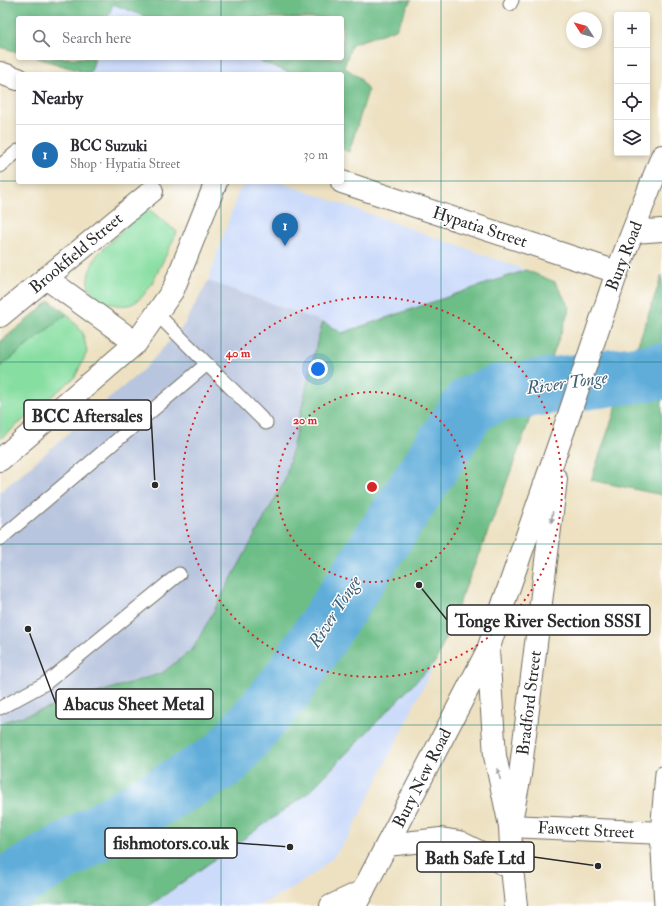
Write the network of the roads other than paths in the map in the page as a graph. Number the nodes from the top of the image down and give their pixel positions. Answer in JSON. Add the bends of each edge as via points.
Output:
{"nodes":[{"id":1,"x":0,"y":73,"type":"edge"},
{"id":2,"x":16,"y":78,"type":"edge"},
{"id":3,"x":16,"y":153,"type":"edge"},
{"id":4,"x":662,"y":156,"type":"edge"},
{"id":5,"x":0,"y":166,"type":"edge"},
{"id":6,"x":344,"y":183,"type":"edge"},
{"id":7,"x":215,"y":184,"type":"edge"},
{"id":8,"x":152,"y":190,"type":"dead end"},
{"id":9,"x":662,"y":230,"type":"edge"},
{"id":10,"x":633,"y":232,"type":"junction"},
{"id":11,"x":617,"y":272,"type":"junction"},
{"id":12,"x":46,"y":278,"type":"junction"},
{"id":13,"x":157,"y":314,"type":"junction"},
{"id":14,"x":0,"y":316,"type":"edge"},
{"id":15,"x":136,"y":343,"type":"junction"},
{"id":16,"x":207,"y":364,"type":"junction"},
{"id":17,"x":266,"y":423,"type":"dead end"},
{"id":18,"x":562,"y":436,"type":"junction"},
{"id":19,"x":0,"y":460,"type":"edge"},
{"id":20,"x":0,"y":539,"type":"edge"},
{"id":21,"x":179,"y":574,"type":"dead end"},
{"id":22,"x":488,"y":650,"type":"junction"},
{"id":23,"x":0,"y":708,"type":"edge"},
{"id":24,"x":662,"y":774,"type":"edge"},
{"id":25,"x":510,"y":826,"type":"junction"},
{"id":26,"x":659,"y":833,"type":"edge"},
{"id":27,"x":387,"y":845,"type":"junction"},
{"id":28,"x":512,"y":868,"type":"junction"},
{"id":29,"x":359,"y":899,"type":"edge"},
{"id":30,"x":331,"y":906,"type":"edge"},
{"id":31,"x":516,"y":906,"type":"edge"},
{"id":32,"x":661,"y":906,"type":"edge"}],
"edges":[{"from":1,"to":2,"type":"main road"},
{"from":3,"to":5,"type":"lane"},
{"from":4,"to":10,"type":"main road","name":"Bury Road"},
{"from":6,"to":11,"type":"main road","name":"Hypatia Street"},
{"from":7,"to":13,"type":"main road","via":[[173,290]]},
{"from":8,"to":12,"type":"main road","name":"Brookfield Street"},
{"from":9,"to":10,"type":"main road"},
{"from":10,"to":11,"type":"main road","name":"Bury Road"},
{"from":11,"to":18,"type":"main road","name":"Bury Road"},
{"from":12,"to":14,"type":"main road","name":"Brookfield Street"},
{"from":12,"to":15,"type":"main road"},
{"from":13,"to":15,"type":"main road"},
{"from":13,"to":16,"type":"lane"},
{"from":15,"to":19,"type":"main road"},
{"from":16,"to":17,"type":"lane"},
{"from":16,"to":20,"type":"lane"},
{"from":18,"to":22,"type":"main road"},
{"from":18,"to":25,"type":"main road","name":"Bradford Street","one_way":true,"via":[[520,775]]},
{"from":21,"to":23,"type":"lane","via":[[46,683]]},
{"from":25,"to":22,"type":"main road","name":"Bradford Street","one_way":true,"via":[[495,756]]},
{"from":22,"to":27,"type":"main road","name":"Bury New Road"},
{"from":24,"to":26,"type":"lane"},
{"from":25,"to":26,"type":"main road","name":"Fawcett Street"},
{"from":25,"to":28,"type":"main road","name":"Bradford Street"},
{"from":26,"to":32,"type":"lane"},
{"from":27,"to":28,"type":"main road","via":[[441,839],[459,842]]},
{"from":27,"to":29,"type":"main road","name":"Bury New Road"},
{"from":28,"to":31,"type":"main road","name":"Bradford Street"},
{"from":29,"to":30,"type":"main road"}]}
